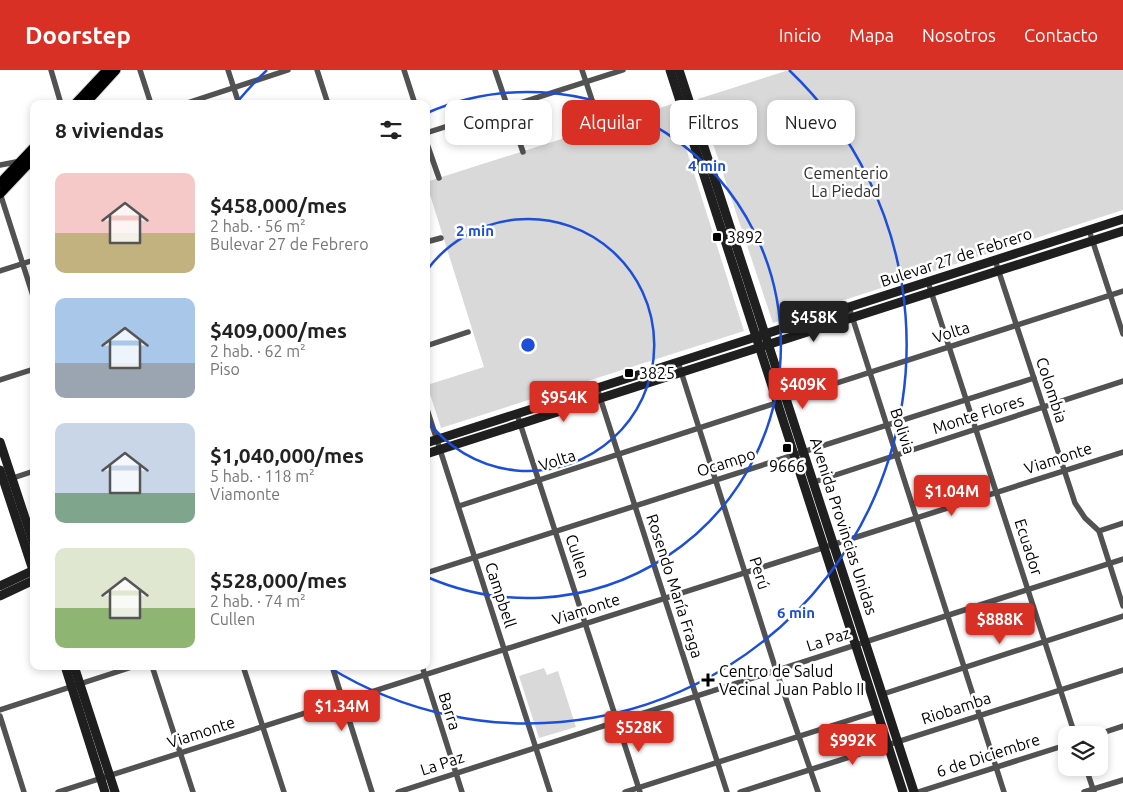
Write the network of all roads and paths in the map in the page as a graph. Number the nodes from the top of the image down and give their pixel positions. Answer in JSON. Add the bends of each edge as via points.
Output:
{"nodes":[{"id":1,"x":51,"y":70,"type":"edge"},
{"id":2,"x":107,"y":70,"type":"edge"},
{"id":3,"x":116,"y":70,"type":"edge"},
{"id":4,"x":140,"y":70,"type":"edge"},
{"id":5,"x":228,"y":70,"type":"edge"},
{"id":6,"x":288,"y":70,"type":"edge"},
{"id":7,"x":317,"y":70,"type":"edge"},
{"id":8,"x":404,"y":70,"type":"edge"},
{"id":9,"x":495,"y":70,"type":"edge"},
{"id":10,"x":582,"y":70,"type":"edge"},
{"id":11,"x":623,"y":70,"type":"edge"},
{"id":12,"x":670,"y":70,"type":"edge"},
{"id":13,"x":680,"y":70,"type":"edge"},
{"id":14,"x":586,"y":82,"type":"junction"},
{"id":15,"x":234,"y":88,"type":"junction"},
{"id":16,"x":60,"y":100,"type":"edge"},
{"id":17,"x":79,"y":100,"type":"edge"},
{"id":18,"x":89,"y":100,"type":"edge"},
{"id":19,"x":150,"y":100,"type":"edge"},
{"id":20,"x":196,"y":100,"type":"edge"},
{"id":21,"x":238,"y":100,"type":"edge"},
{"id":22,"x":327,"y":100,"type":"edge"},
{"id":23,"x":414,"y":100,"type":"edge"},
{"id":24,"x":506,"y":100,"type":"edge"},
{"id":25,"x":530,"y":100,"type":"edge"},
{"id":26,"x":592,"y":100,"type":"edge"},
{"id":27,"x":445,"y":127,"type":"edge"},
{"id":28,"x":430,"y":132,"type":"edge"},
{"id":29,"x":521,"y":145,"type":"edge"},
{"id":30,"x":30,"y":151,"type":"edge"},
{"id":31,"x":430,"y":152,"type":"edge"},
{"id":32,"x":523,"y":152,"type":"dead end"},
{"id":33,"x":21,"y":161,"type":"junction"},
{"id":34,"x":30,"y":162,"type":"edge"},
{"id":35,"x":0,"y":165,"type":"edge"},
{"id":36,"x":439,"y":178,"type":"dead end"},
{"id":37,"x":0,"y":183,"type":"edge"},
{"id":38,"x":0,"y":193,"type":"edge"},
{"id":39,"x":1123,"y":219,"type":"edge"},
{"id":40,"x":1089,"y":230,"type":"junction"},
{"id":41,"x":1123,"y":231,"type":"edge"},
{"id":42,"x":440,"y":238,"type":"dead end"},
{"id":43,"x":430,"y":241,"type":"edge"},
{"id":44,"x":1093,"y":241,"type":"junction"},
{"id":45,"x":995,"y":260,"type":"junction"},
{"id":46,"x":30,"y":261,"type":"edge"},
{"id":47,"x":23,"y":264,"type":"junction"},
{"id":48,"x":0,"y":271,"type":"edge"},
{"id":49,"x":998,"y":271,"type":"junction"},
{"id":50,"x":928,"y":282,"type":"junction"},
{"id":51,"x":30,"y":286,"type":"edge"},
{"id":52,"x":1123,"y":291,"type":"edge"},
{"id":53,"x":932,"y":293,"type":"junction"},
{"id":54,"x":1110,"y":295,"type":"junction"},
{"id":55,"x":849,"y":307,"type":"junction"},
{"id":56,"x":852,"y":318,"type":"junction"},
{"id":57,"x":1016,"y":326,"type":"junction"},
{"id":58,"x":468,"y":332,"type":"dead end"},
{"id":59,"x":1123,"y":334,"type":"edge"},
{"id":60,"x":761,"y":335,"type":"junction"},
{"id":61,"x":430,"y":345,"type":"edge"},
{"id":62,"x":765,"y":346,"type":"junction"},
{"id":63,"x":950,"y":347,"type":"junction"},
{"id":64,"x":678,"y":362,"type":"junction"},
{"id":65,"x":30,"y":370,"type":"edge"},
{"id":66,"x":682,"y":373,"type":"junction"},
{"id":67,"x":870,"y":373,"type":"junction"},
{"id":68,"x":1034,"y":378,"type":"junction"},
{"id":69,"x":0,"y":380,"type":"edge"},
{"id":70,"x":1123,"y":381,"type":"edge"},
{"id":71,"x":597,"y":388,"type":"junction"},
{"id":72,"x":601,"y":399,"type":"junction"},
{"id":73,"x":967,"y":400,"type":"junction"},
{"id":74,"x":783,"y":401,"type":"junction"},
{"id":75,"x":1043,"y":407,"type":"junction"},
{"id":76,"x":517,"y":414,"type":"junction"},
{"id":77,"x":430,"y":418,"type":"edge"},
{"id":78,"x":520,"y":424,"type":"junction"},
{"id":79,"x":887,"y":425,"type":"junction"},
{"id":80,"x":699,"y":428,"type":"junction"},
{"id":81,"x":976,"y":429,"type":"junction"},
{"id":82,"x":437,"y":440,"type":"junction"},
{"id":83,"x":0,"y":442,"type":"edge"},
{"id":84,"x":430,"y":442,"type":"edge"},
{"id":85,"x":440,"y":450,"type":"junction"},
{"id":86,"x":1123,"y":452,"type":"edge"},
{"id":87,"x":430,"y":453,"type":"edge"},
{"id":88,"x":800,"y":453,"type":"junction"},
{"id":89,"x":619,"y":454,"type":"junction"},
{"id":90,"x":896,"y":455,"type":"junction"},
{"id":91,"x":0,"y":470,"type":"edge"},
{"id":92,"x":1064,"y":471,"type":"junction"},
{"id":93,"x":30,"y":472,"type":"edge"},
{"id":94,"x":539,"y":480,"type":"junction"},
{"id":95,"x":716,"y":480,"type":"junction"},
{"id":96,"x":5,"y":481,"type":"edge"},
{"id":97,"x":814,"y":482,"type":"junction"},
{"id":98,"x":997,"y":492,"type":"junction"},
{"id":99,"x":459,"y":506,"type":"junction"},
{"id":100,"x":635,"y":506,"type":"junction"},
{"id":101,"x":916,"y":518,"type":"junction"},
{"id":102,"x":1123,"y":523,"type":"edge"},
{"id":103,"x":555,"y":531,"type":"junction"},
{"id":104,"x":1099,"y":531,"type":"junction"},
{"id":105,"x":30,"y":536,"type":"edge"},
{"id":106,"x":829,"y":546,"type":"junction"},
{"id":107,"x":475,"y":557,"type":"junction"},
{"id":108,"x":1123,"y":559,"type":"edge"},
{"id":109,"x":30,"y":561,"type":"edge"},
{"id":110,"x":1109,"y":563,"type":"junction"},
{"id":111,"x":430,"y":571,"type":"edge"},
{"id":112,"x":745,"y":572,"type":"junction"},
{"id":113,"x":30,"y":575,"type":"edge"},
{"id":114,"x":30,"y":577,"type":"edge"},
{"id":115,"x":0,"y":586,"type":"edge"},
{"id":116,"x":1028,"y":589,"type":"junction"},
{"id":117,"x":0,"y":596,"type":"edge"},
{"id":118,"x":665,"y":598,"type":"junction"},
{"id":119,"x":1123,"y":606,"type":"edge"},
{"id":120,"x":947,"y":615,"type":"junction"},
{"id":121,"x":1123,"y":616,"type":"edge"},
{"id":122,"x":586,"y":623,"type":"junction"},
{"id":123,"x":1045,"y":641,"type":"junction"},
{"id":124,"x":861,"y":643,"type":"junction"},
{"id":125,"x":504,"y":649,"type":"junction"},
{"id":126,"x":964,"y":668,"type":"junction"},
{"id":127,"x":67,"y":670,"type":"edge"},
{"id":128,"x":74,"y":670,"type":"edge"},
{"id":129,"x":123,"y":670,"type":"edge"},
{"id":130,"x":153,"y":670,"type":"edge"},
{"id":131,"x":244,"y":670,"type":"edge"},
{"id":132,"x":333,"y":670,"type":"edge"},
{"id":133,"x":423,"y":670,"type":"edge"},
{"id":134,"x":776,"y":670,"type":"junction"},
{"id":135,"x":1123,"y":670,"type":"edge"},
{"id":136,"x":424,"y":675,"type":"junction"},
{"id":137,"x":76,"y":685,"type":"junction"},
{"id":138,"x":1061,"y":689,"type":"junction"},
{"id":139,"x":883,"y":694,"type":"junction"},
{"id":140,"x":696,"y":696,"type":"junction"},
{"id":141,"x":343,"y":701,"type":"junction"},
{"id":142,"x":0,"y":710,"type":"edge"},
{"id":143,"x":878,"y":712,"type":"junction"},
{"id":144,"x":980,"y":715,"type":"junction"},
{"id":145,"x":0,"y":716,"type":"edge"},
{"id":146,"x":618,"y":721,"type":"junction"},
{"id":147,"x":1072,"y":726,"type":"edge"},
{"id":148,"x":1123,"y":726,"type":"edge"},
{"id":149,"x":263,"y":727,"type":"junction"},
{"id":150,"x":1108,"y":731,"type":"edge"},
{"id":151,"x":800,"y":736,"type":"junction"},
{"id":152,"x":898,"y":741,"type":"junction"},
{"id":153,"x":888,"y":744,"type":"junction"},
{"id":154,"x":536,"y":747,"type":"junction"},
{"id":155,"x":1058,"y":747,"type":"edge"},
{"id":156,"x":180,"y":753,"type":"junction"},
{"id":157,"x":718,"y":762,"type":"junction"},
{"id":158,"x":996,"y":767,"type":"junction"},
{"id":159,"x":811,"y":769,"type":"junction"},
{"id":160,"x":456,"y":773,"type":"junction"},
{"id":161,"x":1088,"y":776,"type":"edge"},
{"id":162,"x":105,"y":777,"type":"junction"},
{"id":163,"x":1123,"y":780,"type":"edge"},
{"id":164,"x":639,"y":790,"type":"edge"},
{"id":165,"x":1093,"y":791,"type":"edge"},
{"id":166,"x":24,"y":792,"type":"edge"},
{"id":167,"x":58,"y":792,"type":"edge"},
{"id":168,"x":105,"y":792,"type":"edge"},
{"id":169,"x":115,"y":792,"type":"edge"},
{"id":170,"x":193,"y":792,"type":"edge"},
{"id":171,"x":284,"y":792,"type":"edge"},
{"id":172,"x":372,"y":792,"type":"edge"},
{"id":173,"x":398,"y":792,"type":"edge"},
{"id":174,"x":462,"y":792,"type":"edge"},
{"id":175,"x":550,"y":792,"type":"edge"},
{"id":176,"x":625,"y":792,"type":"edge"},
{"id":177,"x":727,"y":792,"type":"edge"},
{"id":178,"x":740,"y":792,"type":"edge"},
{"id":179,"x":818,"y":792,"type":"edge"},
{"id":180,"x":903,"y":792,"type":"edge"},
{"id":181,"x":916,"y":792,"type":"edge"},
{"id":182,"x":1004,"y":792,"type":"edge"},
{"id":183,"x":1084,"y":792,"type":"edge"}],
"edges":[{"from":1,"to":16,"type":"street"},
{"from":2,"to":17,"type":"main road"},
{"from":3,"to":18,"type":"main road"},
{"from":4,"to":19,"type":"street"},
{"from":5,"to":15,"type":"street"},
{"from":6,"to":15,"type":"street"},
{"from":7,"to":22,"type":"street"},
{"from":8,"to":23,"type":"street"},
{"from":9,"to":24,"type":"street"},
{"from":10,"to":14,"type":"street"},
{"from":11,"to":14,"type":"street"},
{"from":12,"to":60,"type":"main road","name":"Avenida Provincias Unidas"},
{"from":13,"to":60,"type":"main road","name":"Avenida Provincias Unidas"},
{"from":14,"to":25,"type":"street"},
{"from":14,"to":26,"type":"street"},
{"from":15,"to":20,"type":"street"},
{"from":15,"to":21,"type":"street"},
{"from":27,"to":28,"type":"street"},
{"from":29,"to":32,"type":"street"},
{"from":30,"to":33,"type":"main road"},
{"from":31,"to":36,"type":"street"},
{"from":33,"to":35,"type":"street"},
{"from":33,"to":37,"type":"main road"},
{"from":34,"to":38,"type":"main road"},
{"from":38,"to":47,"type":"street"},
{"from":39,"to":40,"type":"main road","name":"Bulevar 27 de Febrero"},
{"from":40,"to":44,"type":"street"},
{"from":40,"to":45,"type":"main road","name":"Bulevar 27 de Febrero"},
{"from":41,"to":44,"type":"main road","name":"Bulevar 27 de Febrero"},
{"from":42,"to":43,"type":"street"},
{"from":44,"to":49,"type":"main road","name":"Bulevar 27 de Febrero"},
{"from":44,"to":54,"type":"street"},
{"from":45,"to":49,"type":"street","name":"Colombia"},
{"from":45,"to":50,"type":"main road","name":"Bulevar 27 de Febrero"},
{"from":46,"to":47,"type":"street"},
{"from":47,"to":48,"type":"street"},
{"from":47,"to":51,"type":"street"},
{"from":49,"to":53,"type":"main road","name":"Bulevar 27 de Febrero"},
{"from":49,"to":57,"type":"street","name":"Colombia"},
{"from":50,"to":53,"type":"street","name":"Ecuador"},
{"from":50,"to":55,"type":"main road","name":"Bulevar 27 de Febrero"},
{"from":52,"to":54,"type":"street","name":"Volta"},
{"from":53,"to":56,"type":"main road","name":"Bulevar 27 de Febrero"},
{"from":53,"to":63,"type":"street","name":"Ecuador"},
{"from":54,"to":57,"type":"street","name":"Volta"},
{"from":54,"to":59,"type":"street"},
{"from":55,"to":56,"type":"street","name":"Bolivia"},
{"from":55,"to":60,"type":"main road","name":"Bulevar 27 de Febrero"},
{"from":56,"to":62,"type":"main road","name":"Bulevar 27 de Febrero"},
{"from":56,"to":67,"type":"street","name":"Bolivia"},
{"from":57,"to":63,"type":"street","name":"Volta"},
{"from":57,"to":68,"type":"street","name":"Colombia"},
{"from":58,"to":61,"type":"street"},
{"from":60,"to":62,"type":"main road","name":"Avenida Provincias Unidas"},
{"from":60,"to":64,"type":"main road","name":"Bulevar 27 de Febrero"},
{"from":62,"to":66,"type":"main road","name":"Bulevar 27 de Febrero"},
{"from":62,"to":74,"type":"main road","name":"Avenida Provincias Unidas"},
{"from":63,"to":67,"type":"street","name":"Volta"},
{"from":63,"to":73,"type":"street","name":"Ecuador"},
{"from":64,"to":66,"type":"street","name":"Perú"},
{"from":64,"to":71,"type":"main road","name":"Bulevar 27 de Febrero"},
{"from":65,"to":69,"type":"street"},
{"from":66,"to":72,"type":"main road","name":"Bulevar 27 de Febrero"},
{"from":66,"to":80,"type":"street","name":"Perú"},
{"from":67,"to":74,"type":"street","name":"Volta"},
{"from":67,"to":79,"type":"street","name":"Bolivia"},
{"from":68,"to":73,"type":"street","name":"Ocampo"},
{"from":68,"to":75,"type":"street","name":"Colombia"},
{"from":70,"to":75,"type":"street","name":"Monte Flores"},
{"from":71,"to":72,"type":"street","name":"Rosendo María Fraga"},
{"from":71,"to":76,"type":"main road","name":"Bulevar 27 de Febrero"},
{"from":72,"to":78,"type":"main road","name":"Bulevar 27 de Febrero"},
{"from":72,"to":89,"type":"street","name":"Rosendo María Fraga"},
{"from":73,"to":79,"type":"street","name":"Ocampo"},
{"from":73,"to":81,"type":"street","name":"Ecuador"},
{"from":74,"to":80,"type":"street","name":"Volta"},
{"from":74,"to":88,"type":"main road","name":"Avenida Provincias Unidas"},
{"from":75,"to":81,"type":"street","name":"Monte Flores"},
{"from":75,"to":92,"type":"street","name":"Colombia"},
{"from":76,"to":78,"type":"street","name":"Cullen"},
{"from":76,"to":82,"type":"main road","name":"Bulevar 27 de Febrero"},
{"from":77,"to":82,"type":"street","name":"Campbell"},
{"from":78,"to":85,"type":"main road","name":"Bulevar 27 de Febrero"},
{"from":78,"to":94,"type":"street","name":"Cullen"},
{"from":79,"to":88,"type":"street","name":"Ocampo"},
{"from":79,"to":90,"type":"street","name":"Bolivia"},
{"from":80,"to":89,"type":"street","name":"Volta"},
{"from":80,"to":95,"type":"street","name":"Perú"},
{"from":81,"to":90,"type":"street","name":"Monte Flores"},
{"from":81,"to":98,"type":"street","name":"Ecuador"},
{"from":82,"to":84,"type":"main road","name":"Bulevar 27 de Febrero"},
{"from":82,"to":85,"type":"street","name":"Campbell"},
{"from":83,"to":96,"type":"main road"},
{"from":85,"to":87,"type":"main road","name":"Bulevar 27 de Febrero"},
{"from":85,"to":99,"type":"street","name":"Campbell"},
{"from":86,"to":92,"type":"street","name":"Viamonte"},
{"from":88,"to":95,"type":"street","name":"Ocampo"},
{"from":88,"to":97,"type":"main road","name":"Avenida Provincias Unidas"},
{"from":88,"to":106,"type":"main road","name":"Avenida Provincias Unidas"},
{"from":89,"to":94,"type":"street","name":"Volta"},
{"from":89,"to":100,"type":"street","name":"Rosendo María Fraga"},
{"from":90,"to":97,"type":"street","name":"Monte Flores"},
{"from":90,"to":101,"type":"street","name":"Bolivia"},
{"from":91,"to":96,"type":"main road"},
{"from":92,"to":98,"type":"street","name":"Viamonte"},
{"from":92,"to":104,"type":"street","name":"Colombia","via":[[1075,504]]},
{"from":93,"to":96,"type":"street"},
{"from":94,"to":99,"type":"street","name":"Volta"},
{"from":94,"to":103,"type":"street","name":"Cullen"},
{"from":95,"to":100,"type":"street","name":"Ocampo"},
{"from":95,"to":112,"type":"street","name":"Perú"},
{"from":96,"to":105,"type":"main road"},
{"from":96,"to":109,"type":"main road"},
{"from":97,"to":106,"type":"main road","name":"Avenida Provincias Unidas"},
{"from":98,"to":101,"type":"street","name":"Viamonte"},
{"from":98,"to":116,"type":"street","name":"Ecuador"},
{"from":99,"to":107,"type":"street","name":"Campbell"},
{"from":100,"to":103,"type":"street","name":"Ocampo"},
{"from":100,"to":118,"type":"street","name":"Rosendo María Fraga"},
{"from":101,"to":106,"type":"street","name":"Viamonte"},
{"from":101,"to":120,"type":"street","name":"Bolivia"},
{"from":102,"to":104,"type":"street"},
{"from":103,"to":107,"type":"street","name":"Ocampo"},
{"from":103,"to":122,"type":"street","name":"Cullen"},
{"from":104,"to":110,"type":"street","name":"Colombia"},
{"from":106,"to":112,"type":"street","name":"Viamonte"},
{"from":106,"to":124,"type":"main road","name":"Avenida Provincias Unidas"},
{"from":107,"to":111,"type":"street","name":"Ocampo"},
{"from":107,"to":125,"type":"street","name":"Campbell"},
{"from":108,"to":110,"type":"street","name":"La Paz"},
{"from":110,"to":116,"type":"street","name":"La Paz"},
{"from":110,"to":119,"type":"street","name":"Colombia"},
{"from":112,"to":118,"type":"street","name":"Viamonte"},
{"from":112,"to":134,"type":"street","name":"Perú"},
{"from":113,"to":115,"type":"main road"},
{"from":114,"to":117,"type":"main road"},
{"from":116,"to":120,"type":"street","name":"La Paz"},
{"from":116,"to":123,"type":"street","name":"Ecuador"},
{"from":118,"to":122,"type":"street","name":"Viamonte"},
{"from":118,"to":140,"type":"street","name":"Rosendo María Fraga"},
{"from":120,"to":124,"type":"street","name":"La Paz"},
{"from":120,"to":126,"type":"street","name":"Bolivia"},
{"from":121,"to":123,"type":"street"},
{"from":122,"to":125,"type":"street","name":"Viamonte"},
{"from":122,"to":146,"type":"street","name":"Cullen"},
{"from":123,"to":126,"type":"street"},
{"from":123,"to":138,"type":"street","name":"Ecuador"},
{"from":124,"to":134,"type":"street","name":"La Paz"},
{"from":124,"to":139,"type":"main road","name":"Avenida Provincias Unidas"},
{"from":124,"to":143,"type":"main road","name":"Avenida Provincias Unidas"},
{"from":125,"to":136,"type":"street","name":"Viamonte"},
{"from":125,"to":154,"type":"street","name":"Campbell"},
{"from":126,"to":139,"type":"street"},
{"from":126,"to":144,"type":"street","name":"Bolivia"},
{"from":127,"to":137,"type":"main road"},
{"from":128,"to":137,"type":"main road"},
{"from":129,"to":137,"type":"street"},
{"from":130,"to":156,"type":"street"},
{"from":131,"to":149,"type":"street"},
{"from":132,"to":141,"type":"street"},
{"from":133,"to":136,"type":"street","name":"Barra"},
{"from":134,"to":140,"type":"street","name":"La Paz"},
{"from":134,"to":151,"type":"street","name":"Perú"},
{"from":135,"to":138,"type":"street","name":"Riobamba"},
{"from":136,"to":141,"type":"street","name":"Viamonte"},
{"from":136,"to":160,"type":"street","name":"Barra"},
{"from":137,"to":142,"type":"street"},
{"from":137,"to":162,"type":"main road"},
{"from":138,"to":144,"type":"street","name":"Riobamba"},
{"from":138,"to":147,"type":"street","name":"Ecuador"},
{"from":139,"to":152,"type":"main road","name":"Avenida Provincias Unidas"},
{"from":140,"to":146,"type":"street","name":"La Paz"},
{"from":140,"to":157,"type":"street","name":"Rosendo María Fraga"},
{"from":141,"to":149,"type":"street","name":"Viamonte"},
{"from":141,"to":172,"type":"street"},
{"from":143,"to":151,"type":"street"},
{"from":143,"to":153,"type":"main road","name":"Avenida Provincias Unidas"},
{"from":144,"to":152,"type":"street","name":"Riobamba"},
{"from":144,"to":158,"type":"street","name":"Bolivia"},
{"from":145,"to":166,"type":"street"},
{"from":146,"to":154,"type":"street","name":"La Paz"},
{"from":146,"to":164,"type":"street","name":"Cullen"},
{"from":148,"to":150,"type":"street"},
{"from":149,"to":156,"type":"street","name":"Viamonte"},
{"from":149,"to":171,"type":"street"},
{"from":151,"to":157,"type":"street"},
{"from":151,"to":159,"type":"street","name":"Perú"},
{"from":152,"to":153,"type":"street","name":"Riobamba"},
{"from":152,"to":181,"type":"main road","name":"Avenida Provincias Unidas"},
{"from":153,"to":159,"type":"street","name":"Riobamba"},
{"from":153,"to":180,"type":"main road","name":"Avenida Provincias Unidas"},
{"from":154,"to":160,"type":"street","name":"La Paz"},
{"from":154,"to":175,"type":"street","name":"Campbell"},
{"from":155,"to":158,"type":"street","name":"6 de Diciembre"},
{"from":156,"to":162,"type":"street","name":"Viamonte"},
{"from":156,"to":170,"type":"street"},
{"from":157,"to":164,"type":"street"},
{"from":157,"to":177,"type":"street","name":"Rosendo María Fraga"},
{"from":158,"to":181,"type":"street","name":"6 de Diciembre"},
{"from":158,"to":182,"type":"street","name":"Bolivia"},
{"from":159,"to":178,"type":"street","name":"Riobamba"},
{"from":159,"to":179,"type":"street","name":"Perú"},
{"from":160,"to":173,"type":"street","name":"La Paz"},
{"from":160,"to":174,"type":"street","name":"Barra"},
{"from":161,"to":165,"type":"street"},
{"from":162,"to":167,"type":"street","name":"Viamonte"},
{"from":162,"to":168,"type":"main road"},
{"from":162,"to":169,"type":"main road"},
{"from":163,"to":165,"type":"street"},
{"from":164,"to":176,"type":"street"},
{"from":165,"to":183,"type":"street"}]}
